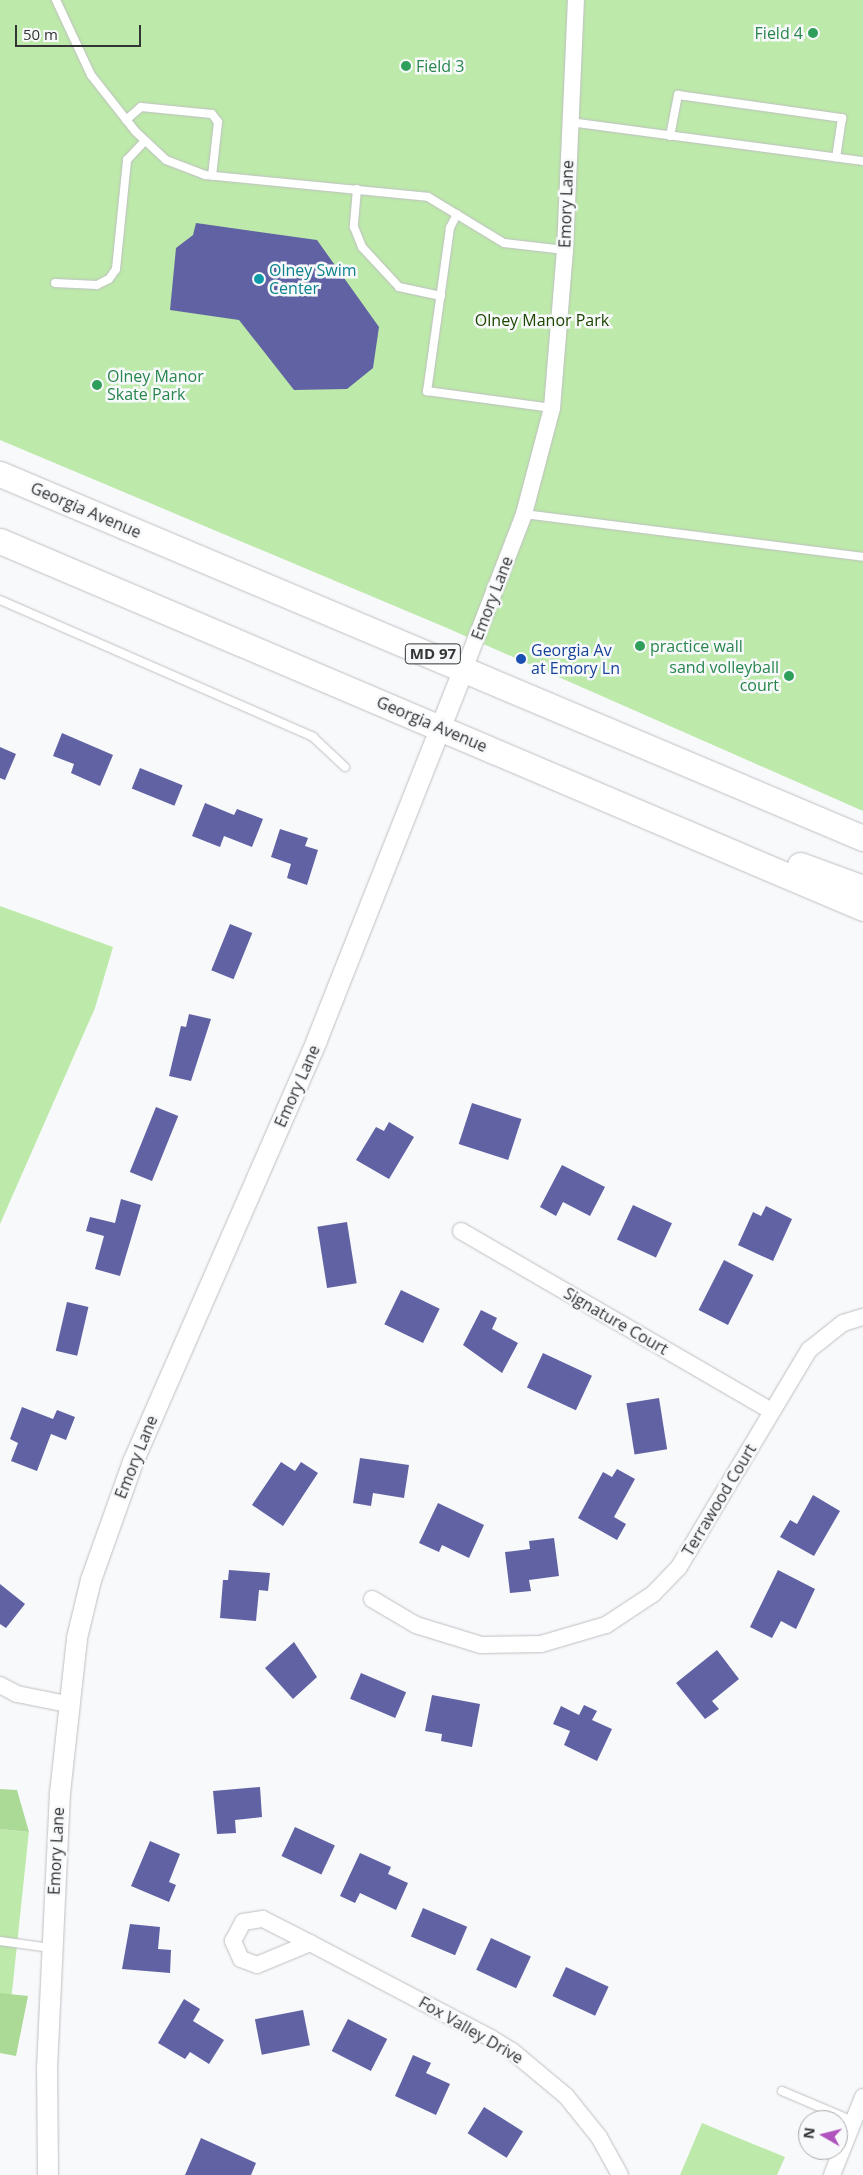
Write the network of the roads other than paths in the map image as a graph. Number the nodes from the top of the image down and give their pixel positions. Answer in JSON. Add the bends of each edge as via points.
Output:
{"nodes":[{"id":1,"x":56,"y":0,"type":"edge"},
{"id":2,"x":576,"y":0,"type":"edge"},
{"id":3,"x":126,"y":120,"type":"junction"},
{"id":4,"x":569,"y":122,"type":"junction"},
{"id":5,"x":670,"y":136,"type":"junction"},
{"id":6,"x":144,"y":142,"type":"junction"},
{"id":7,"x":836,"y":158,"type":"junction"},
{"id":8,"x":863,"y":161,"type":"edge"},
{"id":9,"x":212,"y":176,"type":"junction"},
{"id":10,"x":357,"y":189,"type":"junction"},
{"id":11,"x":457,"y":214,"type":"junction"},
{"id":12,"x":565,"y":250,"type":"junction"},
{"id":13,"x":55,"y":283,"type":"dead end"},
{"id":14,"x":441,"y":296,"type":"junction"},
{"id":15,"x":552,"y":408,"type":"junction"},
{"id":16,"x":0,"y":474,"type":"edge"},
{"id":17,"x":524,"y":514,"type":"junction"},
{"id":18,"x":0,"y":541,"type":"edge"},
{"id":19,"x":863,"y":557,"type":"edge"},
{"id":20,"x":0,"y":600,"type":"edge"},
{"id":21,"x":465,"y":667,"type":"junction"},
{"id":22,"x":441,"y":728,"type":"junction"},
{"id":23,"x":345,"y":767,"type":"dead end"},
{"id":24,"x":863,"y":838,"type":"edge"},
{"id":25,"x":863,"y":903,"type":"edge"},
{"id":26,"x":462,"y":1231,"type":"dead end"},
{"id":27,"x":863,"y":1318,"type":"edge"},
{"id":28,"x":771,"y":1411,"type":"junction"},
{"id":29,"x":372,"y":1599,"type":"dead end"},
{"id":30,"x":0,"y":1685,"type":"edge"},
{"id":31,"x":67,"y":1704,"type":"junction"},
{"id":32,"x":0,"y":1941,"type":"edge"},
{"id":33,"x":310,"y":1943,"type":"dead end"},
{"id":34,"x":51,"y":1948,"type":"junction"},
{"id":35,"x":782,"y":2091,"type":"dead end"},
{"id":36,"x":863,"y":2097,"type":"edge"},
{"id":37,"x":858,"y":2124,"type":"edge"},
{"id":38,"x":48,"y":2175,"type":"edge"},
{"id":39,"x":620,"y":2175,"type":"edge"},
{"id":40,"x":832,"y":2175,"type":"edge"}],
"edges":[{"from":1,"to":3,"type":"lane","via":[[76,52]]},
{"from":2,"to":4,"type":"street","name":"Emory Lane"},
{"from":3,"to":6,"type":"lane"},
{"from":3,"to":9,"type":"lane","via":[[142,107],[212,114],[218,122]]},
{"from":4,"to":5,"type":"lane"},
{"from":4,"to":12,"type":"street","name":"Emory Lane"},
{"from":5,"to":7,"type":"lane"},
{"from":5,"to":7,"type":"lane","via":[[678,95],[842,118]]},
{"from":6,"to":9,"type":"lane","via":[[166,160]]},
{"from":6,"to":13,"type":"lane","via":[[127,160],[116,269],[109,280],[97,285]]},
{"from":7,"to":8,"type":"lane"},
{"from":9,"to":10,"type":"lane"},
{"from":10,"to":11,"type":"lane","via":[[428,197]]},
{"from":10,"to":14,"type":"lane","via":[[354,227],[362,247],[399,287]]},
{"from":11,"to":12,"type":"lane","via":[[504,243]]},
{"from":11,"to":14,"type":"lane","via":[[450,228]]},
{"from":12,"to":15,"type":"street","name":"Emory Lane"},
{"from":14,"to":15,"type":"lane","via":[[427,390]]},
{"from":15,"to":17,"type":"street","name":"Emory Lane"},
{"from":16,"to":21,"type":"main road","name":"Georgia Avenue","number":"MD 97"},
{"from":17,"to":19,"type":"lane"},
{"from":17,"to":21,"type":"street","name":"Emory Lane"},
{"from":18,"to":22,"type":"main road","name":"Georgia Avenue"},
{"from":20,"to":23,"type":"lane","via":[[313,737]]},
{"from":21,"to":22,"type":"street","name":"Emory Lane"},
{"from":21,"to":24,"type":"main road","name":"Georgia Avenue","number":"MD 97"},
{"from":22,"to":25,"type":"main road","name":"Georgia Avenue","via":[[773,870],[803,864]]},
{"from":22,"to":31,"type":"street","name":"Emory Lane","via":[[317,1040],[110,1523],[77,1638]]},
{"from":26,"to":28,"type":"street","name":"Signature Court"},
{"from":27,"to":28,"type":"street","name":"Terrawood Court","via":[[843,1323],[809,1350]]},
{"from":28,"to":29,"type":"street","name":"Terrawood Court","via":[[710,1522],[679,1567],[653,1594],[606,1625],[541,1644],[481,1645],[416,1625]]},
{"from":30,"to":31,"type":"street","via":[[17,1694]]},
{"from":31,"to":34,"type":"street","name":"Emory Lane"},
{"from":32,"to":34,"type":"lane"},
{"from":33,"to":39,"type":"street","name":"Fox Valley Drive","via":[[491,2038],[530,2064],[584,2118]]},
{"from":34,"to":38,"type":"street","name":"Emory Lane"},
{"from":35,"to":37,"type":"lane"},
{"from":36,"to":37,"type":"street"},
{"from":37,"to":40,"type":"street"}]}
